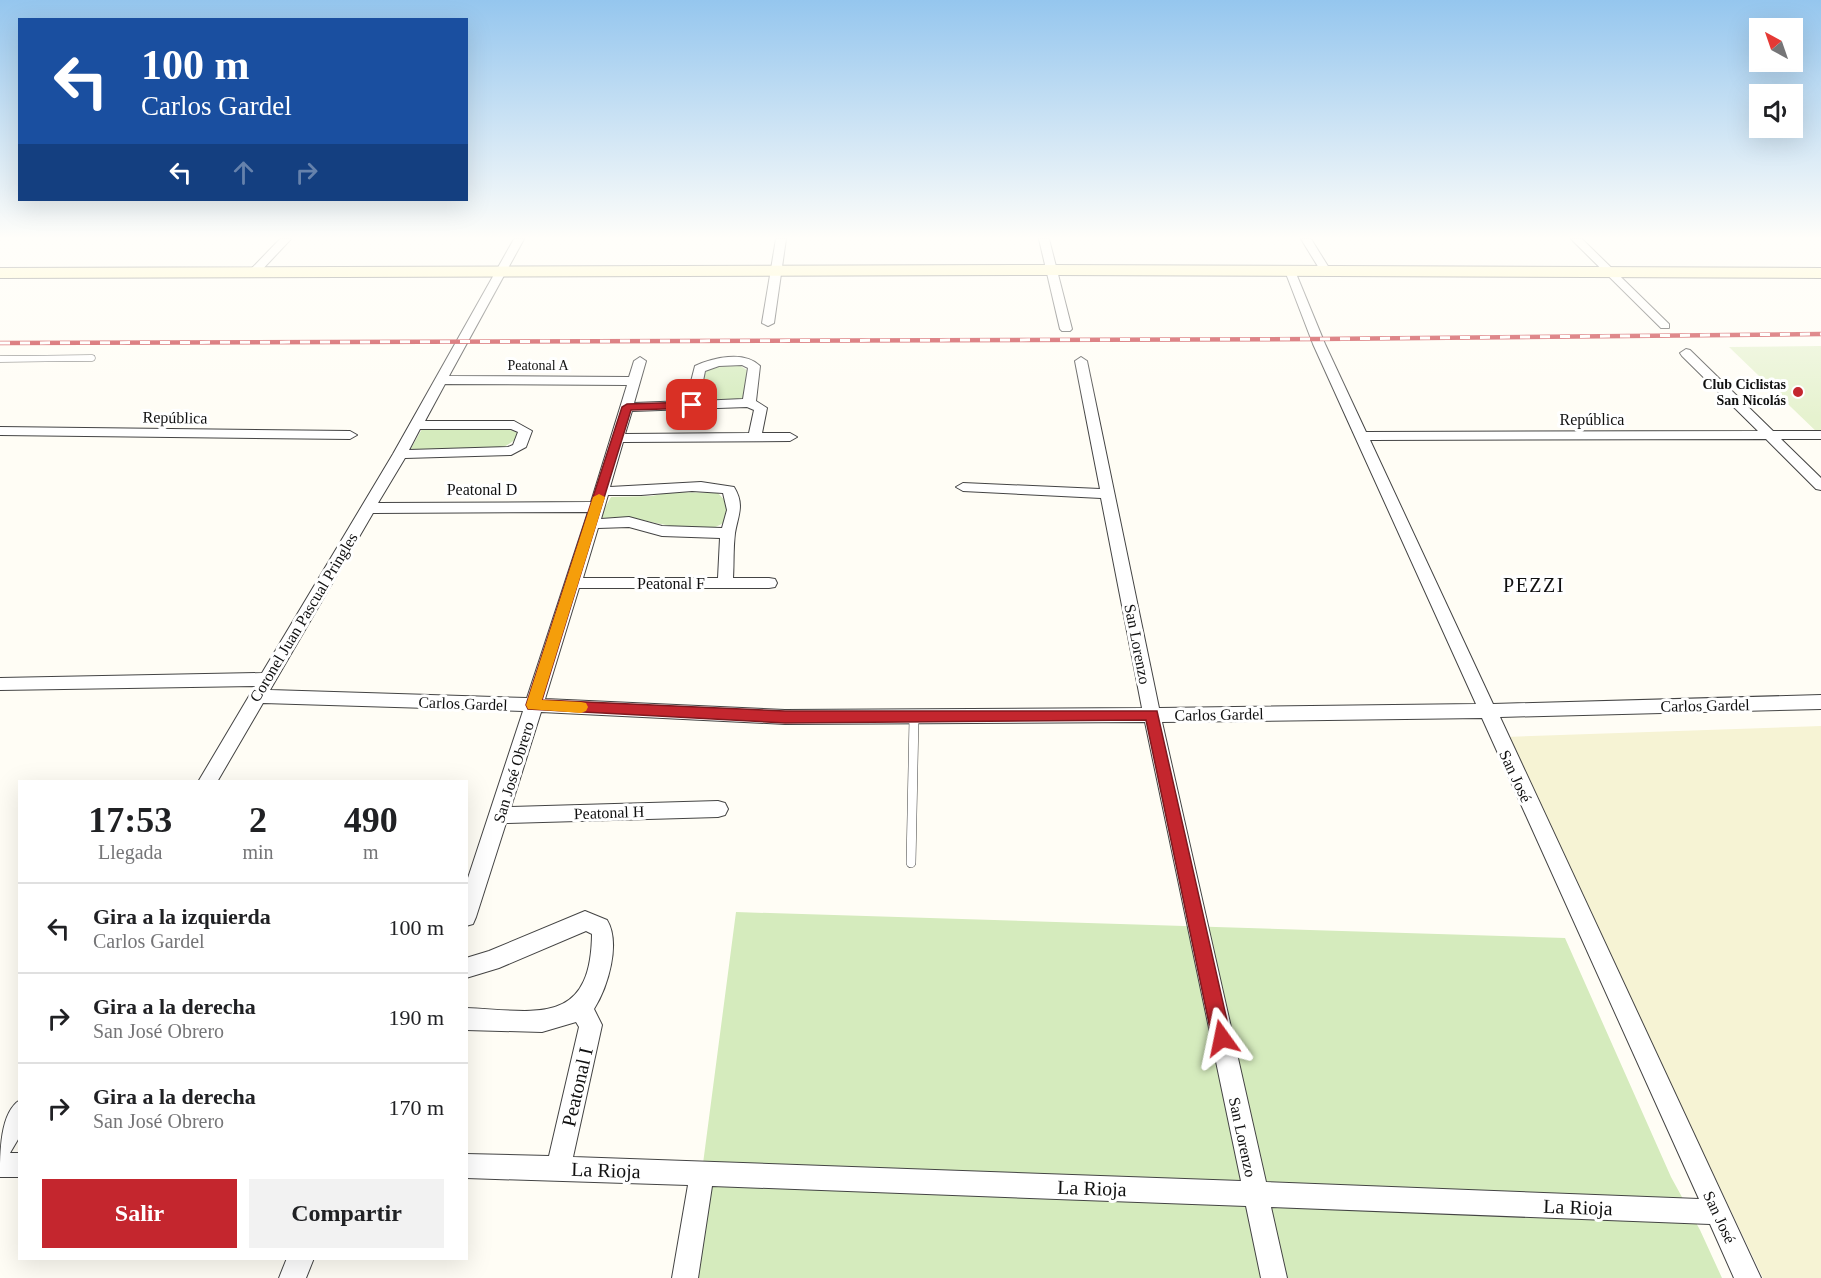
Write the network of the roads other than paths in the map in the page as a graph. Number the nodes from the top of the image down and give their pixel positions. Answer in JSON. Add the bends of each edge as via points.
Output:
{"nodes":[{"id":1,"x":485,"y":299,"type":"edge"},
{"id":2,"x":772,"y":299,"type":"edge"},
{"id":3,"x":1059,"y":299,"type":"edge"},
{"id":4,"x":1301,"y":299,"type":"edge"},
{"id":5,"x":1638,"y":299,"type":"edge"},
{"id":6,"x":768,"y":323,"type":"dead end"},
{"id":7,"x":1665,"y":326,"type":"dead end"},
{"id":8,"x":1066,"y":329,"type":"dead end"},
{"id":9,"x":1686,"y":352,"type":"dead end"},
{"id":10,"x":92,"y":358,"type":"dead end"},
{"id":11,"x":0,"y":359,"type":"edge"},
{"id":12,"x":640,"y":361,"type":"dead end"},
{"id":13,"x":1081,"y":361,"type":"dead end"},
{"id":14,"x":441,"y":380,"type":"junction"},
{"id":15,"x":635,"y":381,"type":"junction"},
{"id":16,"x":749,"y":403,"type":"junction"},
{"id":17,"x":692,"y":405,"type":"junction"},
{"id":18,"x":627,"y":407,"type":"junction"},
{"id":19,"x":415,"y":425,"type":"junction"},
{"id":20,"x":0,"y":431,"type":"edge"},
{"id":21,"x":350,"y":435,"type":"dead end"},
{"id":22,"x":1770,"y":435,"type":"junction"},
{"id":23,"x":1821,"y":435,"type":"edge"},
{"id":24,"x":755,"y":436,"type":"junction"},
{"id":25,"x":790,"y":436,"type":"dead end"},
{"id":26,"x":1363,"y":436,"type":"junction"},
{"id":27,"x":617,"y":438,"type":"junction"},
{"id":28,"x":400,"y":454,"type":"junction"},
{"id":29,"x":1821,"y":486,"type":"edge"},
{"id":30,"x":963,"y":487,"type":"dead end"},
{"id":31,"x":602,"y":491,"type":"junction"},
{"id":32,"x":1108,"y":494,"type":"junction"},
{"id":33,"x":596,"y":507,"type":"junction"},
{"id":34,"x":368,"y":508,"type":"junction"},
{"id":35,"x":592,"y":524,"type":"junction"},
{"id":36,"x":728,"y":531,"type":"junction"},
{"id":37,"x":572,"y":583,"type":"junction"},
{"id":38,"x":725,"y":584,"type":"junction"},
{"id":39,"x":769,"y":584,"type":"dead end"},
{"id":40,"x":267,"y":680,"type":"junction"},
{"id":41,"x":0,"y":684,"type":"edge"},
{"id":42,"x":257,"y":696,"type":"junction"},
{"id":43,"x":1821,"y":702,"type":"edge"},
{"id":44,"x":533,"y":705,"type":"junction"},
{"id":45,"x":1486,"y":711,"type":"junction"},
{"id":46,"x":1152,"y":715,"type":"junction"},
{"id":47,"x":914,"y":718,"type":"junction"},
{"id":48,"x":208,"y":780,"type":"edge"},
{"id":49,"x":718,"y":809,"type":"dead end"},
{"id":50,"x":500,"y":814,"type":"junction"},
{"id":51,"x":911,"y":863,"type":"dead end"},
{"id":52,"x":468,"y":911,"type":"edge"},
{"id":53,"x":468,"y":967,"type":"edge"},
{"id":54,"x":580,"y":1007,"type":"junction"},
{"id":55,"x":468,"y":1019,"type":"edge"},
{"id":56,"x":18,"y":1116,"type":"edge"},
{"id":57,"x":0,"y":1147,"type":"edge"},
{"id":58,"x":18,"y":1164,"type":"edge"},
{"id":59,"x":0,"y":1165,"type":"edge"},
{"id":60,"x":468,"y":1166,"type":"edge"},
{"id":61,"x":558,"y":1169,"type":"junction"},
{"id":62,"x":702,"y":1173,"type":"junction"},
{"id":63,"x":1255,"y":1194,"type":"junction"},
{"id":64,"x":1718,"y":1212,"type":"junction"},
{"id":65,"x":300,"y":1260,"type":"edge"},
{"id":66,"x":292,"y":1278,"type":"edge"},
{"id":67,"x":685,"y":1278,"type":"edge"},
{"id":68,"x":1274,"y":1278,"type":"edge"},
{"id":69,"x":1748,"y":1278,"type":"edge"}],
"edges":[{"from":1,"to":14,"type":"street","name":"Coronel Juan Pascual Pringles"},
{"from":2,"to":6,"type":"street"},
{"from":3,"to":8,"type":"street"},
{"from":4,"to":26,"type":"street","name":"San José"},
{"from":5,"to":7,"type":"street"},
{"from":9,"to":22,"type":"street"},
{"from":10,"to":11,"type":"lane"},
{"from":12,"to":15,"type":"street","name":"San José Obrero"},
{"from":13,"to":32,"type":"street","name":"San Lorenzo"},
{"from":14,"to":15,"type":"street","name":"Peatonal A"},
{"from":14,"to":19,"type":"street","name":"Coronel Juan Pascual Pringles"},
{"from":15,"to":18,"type":"street","name":"San José Obrero"},
{"from":16,"to":17,"type":"street"},
{"from":16,"to":17,"type":"street","via":[[754,366],[731,362],[699,369]]},
{"from":16,"to":24,"type":"street","via":[[761,408]]},
{"from":17,"to":18,"type":"street"},
{"from":18,"to":27,"type":"street","name":"San José Obrero"},
{"from":19,"to":28,"type":"street","name":"Coronel Juan Pascual Pringles"},
{"from":19,"to":28,"type":"street","via":[[514,425],[525,431],[519,447],[511,451]]},
{"from":20,"to":21,"type":"street","name":"República"},
{"from":22,"to":23,"type":"street","name":"República"},
{"from":22,"to":26,"type":"street","name":"República"},
{"from":22,"to":29,"type":"street"},
{"from":24,"to":25,"type":"street"},
{"from":24,"to":27,"type":"street"},
{"from":26,"to":45,"type":"street","name":"San José"},
{"from":27,"to":31,"type":"street","name":"San José Obrero"},
{"from":28,"to":34,"type":"street","name":"Coronel Juan Pascual Pringles"},
{"from":30,"to":32,"type":"street"},
{"from":31,"to":33,"type":"street","name":"San José Obrero"},
{"from":31,"to":36,"type":"street","via":[[721,487],[734,497],[733,522]]},
{"from":32,"to":46,"type":"street","name":"San Lorenzo"},
{"from":33,"to":34,"type":"street","name":"Peatonal D"},
{"from":33,"to":35,"type":"street","name":"San José Obrero"},
{"from":34,"to":40,"type":"street","name":"Coronel Juan Pascual Pringles"},
{"from":35,"to":36,"type":"street","via":[[628,522],[686,533]]},
{"from":35,"to":37,"type":"street","name":"San José Obrero"},
{"from":36,"to":38,"type":"street"},
{"from":37,"to":38,"type":"street","name":"Peatonal F"},
{"from":37,"to":44,"type":"street","name":"San José Obrero"},
{"from":38,"to":39,"type":"street","name":"Peatonal F"},
{"from":40,"to":41,"type":"street"},
{"from":40,"to":42,"type":"street","name":"Coronel Juan Pascual Pringles"},
{"from":42,"to":44,"type":"street","name":"Carlos Gardel"},
{"from":42,"to":48,"type":"street","name":"Coronel Juan Pascual Pringles"},
{"from":43,"to":45,"type":"street","name":"Carlos Gardel"},
{"from":44,"to":47,"type":"street","name":"Carlos Gardel","via":[[785,717]]},
{"from":44,"to":50,"type":"street","name":"San José Obrero"},
{"from":45,"to":46,"type":"street","name":"Carlos Gardel"},
{"from":45,"to":64,"type":"street","name":"San José"},
{"from":46,"to":47,"type":"street","name":"Carlos Gardel"},
{"from":46,"to":63,"type":"street","name":"San Lorenzo"},
{"from":47,"to":51,"type":"lane"},
{"from":49,"to":50,"type":"street","name":"Peatonal H"},
{"from":50,"to":52,"type":"street","name":"San José Obrero"},
{"from":53,"to":54,"type":"street","via":[[576,923],[595,923],[604,940],[589,996]]},
{"from":54,"to":55,"type":"street","via":[[547,1020]]},
{"from":54,"to":61,"type":"street","name":"Peatonal I","via":[[591,1025]]},
{"from":56,"to":57,"type":"street"},
{"from":58,"to":59,"type":"street"},
{"from":60,"to":61,"type":"street","name":"La Rioja"},
{"from":61,"to":62,"type":"street","name":"La Rioja"},
{"from":62,"to":63,"type":"street","name":"La Rioja"},
{"from":62,"to":67,"type":"street"},
{"from":63,"to":64,"type":"street","name":"La Rioja"},
{"from":63,"to":68,"type":"street","name":"San Lorenzo"},
{"from":64,"to":69,"type":"street","name":"San José"},
{"from":65,"to":66,"type":"street"}]}
